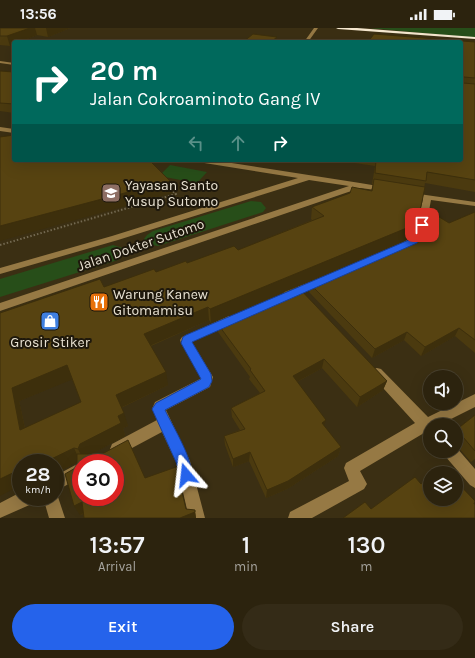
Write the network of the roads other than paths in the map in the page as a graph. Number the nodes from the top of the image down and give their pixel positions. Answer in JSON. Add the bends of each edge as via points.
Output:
{"nodes":[{"id":1,"x":316,"y":28,"type":"edge"},
{"id":2,"x":338,"y":28,"type":"edge"},
{"id":3,"x":307,"y":40,"type":"edge"},
{"id":4,"x":475,"y":40,"type":"edge"},
{"id":5,"x":0,"y":62,"type":"edge"},
{"id":6,"x":12,"y":64,"type":"edge"},
{"id":7,"x":1,"y":130,"type":"edge"},
{"id":8,"x":12,"y":132,"type":"edge"},
{"id":9,"x":211,"y":162,"type":"edge"},
{"id":10,"x":309,"y":177,"type":"junction"},
{"id":11,"x":360,"y":185,"type":"junction"},
{"id":12,"x":390,"y":190,"type":"edge"},
{"id":13,"x":412,"y":194,"type":"edge"},
{"id":14,"x":427,"y":197,"type":"junction"},
{"id":15,"x":475,"y":204,"type":"edge"},
{"id":16,"x":393,"y":250,"type":"edge"},
{"id":17,"x":0,"y":271,"type":"edge"},
{"id":18,"x":328,"y":278,"type":"edge"},
{"id":19,"x":299,"y":291,"type":"junction"},
{"id":20,"x":277,"y":300,"type":"edge"},
{"id":21,"x":310,"y":302,"type":"edge"},
{"id":22,"x":0,"y":307,"type":"edge"},
{"id":23,"x":241,"y":316,"type":"edge"},
{"id":24,"x":368,"y":363,"type":"edge"},
{"id":25,"x":475,"y":400,"type":"edge"},
{"id":26,"x":444,"y":418,"type":"edge"},
{"id":27,"x":423,"y":422,"type":"edge"},
{"id":28,"x":165,"y":423,"type":"junction"},
{"id":29,"x":423,"y":430,"type":"edge"},
{"id":30,"x":108,"y":454,"type":"edge"},
{"id":31,"x":456,"y":458,"type":"edge"},
{"id":32,"x":475,"y":480,"type":"edge"},
{"id":33,"x":12,"y":505,"type":"edge"},
{"id":34,"x":54,"y":506,"type":"edge"},
{"id":35,"x":0,"y":511,"type":"edge"},
{"id":36,"x":57,"y":518,"type":"edge"},
{"id":37,"x":197,"y":518,"type":"edge"},
{"id":38,"x":296,"y":518,"type":"edge"}],
"edges":[{"from":1,"to":3,"type":"street"},
{"from":2,"to":4,"type":"highway"},
{"from":5,"to":6,"type":"street"},
{"from":7,"to":8,"type":"street"},
{"from":9,"to":10,"type":"street"},
{"from":10,"to":11,"type":"street"},
{"from":10,"to":17,"type":"street","name":"Jalan Dokter Sutomo"},
{"from":11,"to":12,"type":"street"},
{"from":11,"to":22,"type":"street","name":"Jalan Dokter Sutomo"},
{"from":13,"to":14,"type":"street"},
{"from":14,"to":15,"type":"street"},
{"from":14,"to":16,"type":"street","via":[[419,235],[414,241]]},
{"from":18,"to":19,"type":"street"},
{"from":19,"to":20,"type":"street"},
{"from":19,"to":21,"type":"street"},
{"from":23,"to":28,"type":"street","via":[[186,340],[207,381],[160,406],[159,411]]},
{"from":24,"to":27,"type":"street"},
{"from":25,"to":26,"type":"street"},
{"from":28,"to":30,"type":"street"},
{"from":28,"to":37,"type":"street","via":[[183,461]]},
{"from":29,"to":38,"type":"street","via":[[351,468],[360,484]]},
{"from":31,"to":32,"type":"street"},
{"from":33,"to":35,"type":"street"},
{"from":34,"to":36,"type":"street"}]}
